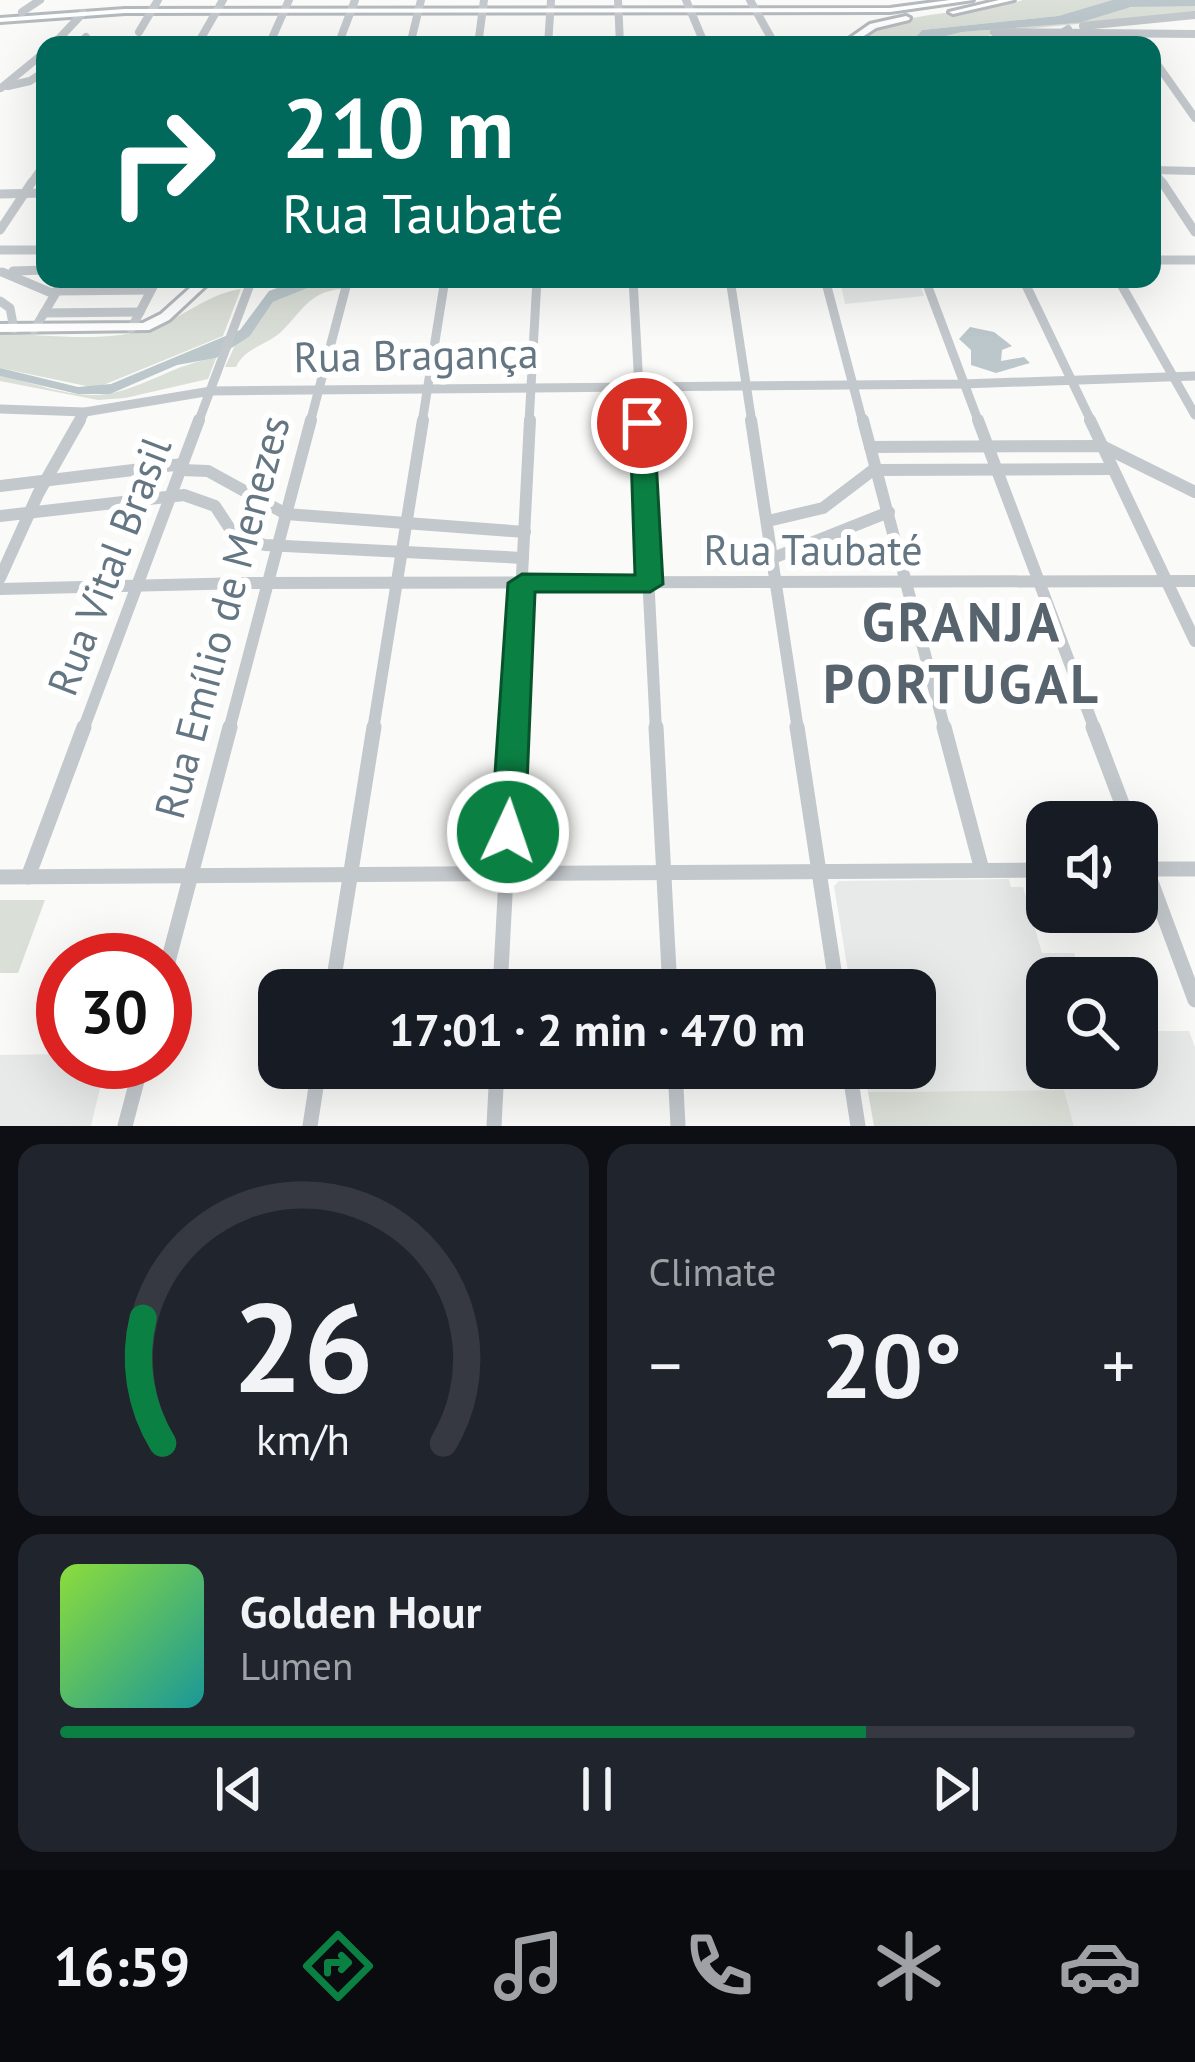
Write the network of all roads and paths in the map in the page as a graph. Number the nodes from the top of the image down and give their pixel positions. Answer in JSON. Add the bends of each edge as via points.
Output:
{"nodes":[{"id":1,"x":40,"y":0,"type":"edge"},
{"id":2,"x":158,"y":0,"type":"edge"},
{"id":3,"x":223,"y":0,"type":"edge"},
{"id":4,"x":289,"y":0,"type":"edge"},
{"id":5,"x":750,"y":0,"type":"edge"},
{"id":6,"x":973,"y":0,"type":"edge"},
{"id":7,"x":1010,"y":0,"type":"edge"},
{"id":8,"x":98,"y":2,"type":"edge"},
{"id":9,"x":945,"y":3,"type":"edge"},
{"id":10,"x":995,"y":4,"type":"junction"},
{"id":11,"x":353,"y":5,"type":"edge"},
{"id":12,"x":483,"y":5,"type":"edge"},
{"id":13,"x":688,"y":5,"type":"edge"},
{"id":14,"x":888,"y":5,"type":"edge"},
{"id":15,"x":419,"y":6,"type":"edge"},
{"id":16,"x":550,"y":6,"type":"edge"},
{"id":17,"x":618,"y":6,"type":"edge"},
{"id":18,"x":756,"y":10,"type":"junction"},
{"id":19,"x":151,"y":11,"type":"junction"},
{"id":20,"x":216,"y":11,"type":"junction"},
{"id":21,"x":284,"y":11,"type":"junction"},
{"id":22,"x":22,"y":12,"type":"junction"},
{"id":23,"x":83,"y":13,"type":"junction"},
{"id":24,"x":1183,"y":15,"type":"junction"},
{"id":25,"x":1195,"y":15,"type":"edge"},
{"id":26,"x":0,"y":16,"type":"edge"},
{"id":27,"x":1069,"y":28,"type":"junction"},
{"id":28,"x":1195,"y":30,"type":"edge"},
{"id":29,"x":139,"y":32,"type":"dead end"},
{"id":30,"x":1108,"y":34,"type":"joint"},
{"id":31,"x":1137,"y":35,"type":"joint"},
{"id":32,"x":61,"y":36,"type":"edge"},
{"id":33,"x":202,"y":36,"type":"edge"},
{"id":34,"x":273,"y":36,"type":"edge"},
{"id":35,"x":341,"y":36,"type":"edge"},
{"id":36,"x":412,"y":36,"type":"edge"},
{"id":37,"x":479,"y":36,"type":"edge"},
{"id":38,"x":548,"y":36,"type":"edge"},
{"id":39,"x":620,"y":36,"type":"edge"},
{"id":40,"x":701,"y":36,"type":"edge"},
{"id":41,"x":770,"y":36,"type":"edge"},
{"id":42,"x":860,"y":36,"type":"edge"},
{"id":43,"x":996,"y":36,"type":"edge"},
{"id":44,"x":1018,"y":36,"type":"edge"},
{"id":45,"x":1061,"y":36,"type":"edge"},
{"id":46,"x":36,"y":59,"type":"edge"},
{"id":47,"x":1161,"y":69,"type":"edge"},
{"id":48,"x":36,"y":76,"type":"edge"},
{"id":49,"x":1161,"y":79,"type":"edge"},
{"id":50,"x":1168,"y":79,"type":"junction"},
{"id":51,"x":22,"y":84,"type":"junction"},
{"id":52,"x":0,"y":88,"type":"edge"},
{"id":53,"x":36,"y":89,"type":"edge"},
{"id":54,"x":1195,"y":118,"type":"edge"},
{"id":55,"x":1161,"y":169,"type":"edge"},
{"id":56,"x":1195,"y":171,"type":"edge"},
{"id":57,"x":36,"y":176,"type":"edge"},
{"id":58,"x":1161,"y":182,"type":"edge"},
{"id":59,"x":0,"y":194,"type":"edge"},
{"id":60,"x":24,"y":194,"type":"junction"},
{"id":61,"x":36,"y":194,"type":"edge"},
{"id":62,"x":0,"y":230,"type":"edge"},
{"id":63,"x":1195,"y":232,"type":"edge"},
{"id":64,"x":0,"y":250,"type":"edge"},
{"id":65,"x":36,"y":250,"type":"edge"},
{"id":66,"x":1161,"y":257,"type":"edge"},
{"id":67,"x":1195,"y":260,"type":"edge"},
{"id":68,"x":36,"y":270,"type":"edge"},
{"id":69,"x":1,"y":272,"type":"edge"},
{"id":70,"x":36,"y":286,"type":"edge"},
{"id":71,"x":42,"y":288,"type":"edge"},
{"id":72,"x":58,"y":288,"type":"edge"},
{"id":73,"x":117,"y":288,"type":"edge"},
{"id":74,"x":152,"y":288,"type":"edge"},
{"id":75,"x":197,"y":288,"type":"edge"},
{"id":76,"x":249,"y":288,"type":"edge"},
{"id":77,"x":346,"y":288,"type":"edge"},
{"id":78,"x":443,"y":288,"type":"edge"},
{"id":79,"x":537,"y":288,"type":"edge"},
{"id":80,"x":634,"y":288,"type":"edge"},
{"id":81,"x":731,"y":288,"type":"edge"},
{"id":82,"x":827,"y":288,"type":"edge"},
{"id":83,"x":928,"y":288,"type":"edge"},
{"id":84,"x":1027,"y":288,"type":"edge"},
{"id":85,"x":1123,"y":288,"type":"edge"},
{"id":86,"x":55,"y":293,"type":"junction"},
{"id":87,"x":0,"y":301,"type":"edge"},
{"id":88,"x":140,"y":312,"type":"junction"},
{"id":89,"x":44,"y":313,"type":"junction"},
{"id":90,"x":7,"y":329,"type":"edge"},
{"id":91,"x":131,"y":329,"type":"junction"},
{"id":92,"x":34,"y":330,"type":"junction"},
{"id":93,"x":1173,"y":376,"type":"junction"},
{"id":94,"x":1195,"y":376,"type":"edge"},
{"id":95,"x":1073,"y":380,"type":"junction"},
{"id":96,"x":963,"y":384,"type":"junction"},
{"id":97,"x":747,"y":385,"type":"junction"},
{"id":98,"x":854,"y":385,"type":"junction"},
{"id":99,"x":640,"y":386,"type":"junction"},
{"id":100,"x":426,"y":387,"type":"junction"},
{"id":101,"x":532,"y":387,"type":"junction"},
{"id":102,"x":320,"y":388,"type":"junction"},
{"id":103,"x":211,"y":391,"type":"junction"},
{"id":104,"x":0,"y":409,"type":"edge"},
{"id":105,"x":85,"y":412,"type":"junction"},
{"id":106,"x":1195,"y":415,"type":"edge"},
{"id":107,"x":988,"y":446,"type":"junction"},
{"id":108,"x":1102,"y":446,"type":"junction"},
{"id":109,"x":871,"y":447,"type":"junction"},
{"id":110,"x":182,"y":467,"type":"junction"},
{"id":111,"x":1112,"y":469,"type":"junction"},
{"id":112,"x":877,"y":470,"type":"junction"},
{"id":113,"x":997,"y":470,"type":"junction"},
{"id":114,"x":46,"y":482,"type":"junction"},
{"id":115,"x":0,"y":486,"type":"edge"},
{"id":116,"x":1195,"y":492,"type":"edge"},
{"id":117,"x":171,"y":494,"type":"junction"},
{"id":118,"x":30,"y":512,"type":"junction"},
{"id":119,"x":889,"y":512,"type":"junction"},
{"id":120,"x":286,"y":514,"type":"junction"},
{"id":121,"x":0,"y":515,"type":"edge"},
{"id":122,"x":406,"y":521,"type":"junction"},
{"id":123,"x":768,"y":521,"type":"junction"},
{"id":124,"x":526,"y":532,"type":"junction"},
{"id":125,"x":280,"y":547,"type":"junction"},
{"id":126,"x":402,"y":550,"type":"junction"},
{"id":127,"x":523,"y":558,"type":"junction"},
{"id":128,"x":773,"y":558,"type":"junction"},
{"id":129,"x":0,"y":578,"type":"edge"},
{"id":130,"x":776,"y":581,"type":"junction"},
{"id":131,"x":1195,"y":581,"type":"edge"},
{"id":132,"x":906,"y":582,"type":"junction"},
{"id":133,"x":1039,"y":582,"type":"junction"},
{"id":134,"x":1166,"y":582,"type":"junction"},
{"id":135,"x":522,"y":583,"type":"junction"},
{"id":136,"x":269,"y":584,"type":"junction"},
{"id":137,"x":395,"y":584,"type":"junction"},
{"id":138,"x":650,"y":584,"type":"junction"},
{"id":139,"x":136,"y":585,"type":"junction"},
{"id":140,"x":0,"y":589,"type":"edge"},
{"id":141,"x":1195,"y":641,"type":"edge"},
{"id":142,"x":1121,"y":801,"type":"edge"},
{"id":143,"x":1158,"y":869,"type":"edge"},
{"id":144,"x":1195,"y":869,"type":"edge"},
{"id":145,"x":982,"y":870,"type":"junction"},
{"id":146,"x":1026,"y":870,"type":"edge"},
{"id":147,"x":819,"y":871,"type":"junction"},
{"id":148,"x":506,"y":873,"type":"junction"},
{"id":149,"x":352,"y":874,"type":"junction"},
{"id":150,"x":663,"y":874,"type":"junction"},
{"id":151,"x":191,"y":876,"type":"junction"},
{"id":152,"x":0,"y":877,"type":"edge"},
{"id":153,"x":28,"y":877,"type":"junction"},
{"id":154,"x":1158,"y":909,"type":"edge"},
{"id":155,"x":176,"y":933,"type":"edge"},
{"id":156,"x":336,"y":969,"type":"edge"},
{"id":157,"x":501,"y":969,"type":"edge"},
{"id":158,"x":669,"y":969,"type":"edge"},
{"id":159,"x":834,"y":969,"type":"edge"},
{"id":160,"x":1195,"y":1000,"type":"edge"},
{"id":161,"x":135,"y":1089,"type":"edge"},
{"id":162,"x":316,"y":1089,"type":"edge"},
{"id":163,"x":496,"y":1089,"type":"edge"},
{"id":164,"x":676,"y":1089,"type":"edge"},
{"id":165,"x":852,"y":1089,"type":"edge"},
{"id":166,"x":125,"y":1126,"type":"edge"},
{"id":167,"x":310,"y":1126,"type":"edge"},
{"id":168,"x":494,"y":1126,"type":"edge"},
{"id":169,"x":678,"y":1126,"type":"edge"},
{"id":170,"x":857,"y":1126,"type":"edge"}],
"edges":[{"from":1,"to":22,"type":"street"},
{"from":2,"to":19,"type":"street"},
{"from":3,"to":20,"type":"street"},
{"from":4,"to":21,"type":"street"},
{"from":5,"to":18,"type":"street"},
{"from":6,"to":9,"type":"main road"},
{"from":6,"to":10,"type":"main road"},
{"from":7,"to":10,"type":"main road"},
{"from":8,"to":22,"type":"main road"},
{"from":9,"to":14,"type":"main road"},
{"from":10,"to":42,"type":"main road","via":[[884,22]]},
{"from":11,"to":15,"type":"main road"},
{"from":11,"to":21,"type":"main road"},
{"from":11,"to":35,"type":"street"},
{"from":12,"to":15,"type":"main road"},
{"from":12,"to":16,"type":"main road"},
{"from":12,"to":37,"type":"street"},
{"from":13,"to":17,"type":"main road"},
{"from":13,"to":18,"type":"main road"},
{"from":13,"to":40,"type":"street"},
{"from":14,"to":18,"type":"main road"},
{"from":15,"to":36,"type":"street"},
{"from":16,"to":17,"type":"main road"},
{"from":16,"to":38,"type":"street"},
{"from":17,"to":39,"type":"street"},
{"from":18,"to":41,"type":"street"},
{"from":19,"to":20,"type":"main road"},
{"from":19,"to":23,"type":"main road"},
{"from":19,"to":29,"type":"street"},
{"from":20,"to":21,"type":"main road"},
{"from":20,"to":33,"type":"street"},
{"from":21,"to":34,"type":"street"},
{"from":22,"to":26,"type":"main road"},
{"from":23,"to":26,"type":"main road"},
{"from":23,"to":32,"type":"street"},
{"from":24,"to":25,"type":"street"},
{"from":24,"to":27,"type":"street"},
{"from":24,"to":28,"type":"street"},
{"from":27,"to":30,"type":"street"},
{"from":27,"to":43,"type":"street"},
{"from":27,"to":44,"type":"street"},
{"from":27,"to":45,"type":"street"},
{"from":28,"to":31,"type":"street"},
{"from":30,"to":31,"type":"street"},
{"from":46,"to":52,"type":"street"},
{"from":47,"to":50,"type":"street"},
{"from":48,"to":51,"type":"street"},
{"from":49,"to":50,"type":"street"},
{"from":50,"to":54,"type":"street"},
{"from":51,"to":52,"type":"street"},
{"from":51,"to":53,"type":"street"},
{"from":55,"to":56,"type":"street"},
{"from":57,"to":60,"type":"street"},
{"from":58,"to":63,"type":"street"},
{"from":59,"to":60,"type":"street"},
{"from":60,"to":61,"type":"street"},
{"from":60,"to":62,"type":"street"},
{"from":64,"to":65,"type":"street"},
{"from":66,"to":67,"type":"street"},
{"from":68,"to":69,"type":"street"},
{"from":69,"to":70,"type":"street"},
{"from":71,"to":86,"type":"street"},
{"from":72,"to":86,"type":"street"},
{"from":73,"to":86,"type":"street"},
{"from":74,"to":88,"type":"street"},
{"from":75,"to":91,"type":"main road","via":[[165,317]]},
{"from":76,"to":103,"type":"street","name":"Rua Vital Brasil"},
{"from":77,"to":102,"type":"street","name":"Rua Emílio de Menezes"},
{"from":78,"to":100,"type":"street"},
{"from":79,"to":101,"type":"street"},
{"from":80,"to":99,"type":"street"},
{"from":81,"to":97,"type":"street"},
{"from":82,"to":98,"type":"street"},
{"from":83,"to":96,"type":"street"},
{"from":84,"to":95,"type":"street"},
{"from":85,"to":93,"type":"street"},
{"from":86,"to":89,"type":"street"},
{"from":87,"to":90,"type":"street","via":[[10,308]]},
{"from":88,"to":89,"type":"street"},
{"from":88,"to":91,"type":"street"},
{"from":89,"to":92,"type":"street"},
{"from":90,"to":92,"type":"main road"},
{"from":91,"to":92,"type":"main road"},
{"from":93,"to":94,"type":"street","name":"Rua Bragança"},
{"from":93,"to":95,"type":"street","name":"Rua Bragança"},
{"from":93,"to":106,"type":"street"},
{"from":95,"to":96,"type":"street","name":"Rua Bragança"},
{"from":95,"to":108,"type":"street"},
{"from":96,"to":98,"type":"street","name":"Rua Bragança"},
{"from":96,"to":107,"type":"street"},
{"from":97,"to":98,"type":"street","name":"Rua Bragança"},
{"from":97,"to":99,"type":"street","name":"Rua Bragança"},
{"from":97,"to":123,"type":"street"},
{"from":98,"to":109,"type":"street"},
{"from":99,"to":101,"type":"street","name":"Rua Bragança"},
{"from":99,"to":138,"type":"street"},
{"from":100,"to":101,"type":"street","name":"Rua Bragança"},
{"from":100,"to":102,"type":"street","name":"Rua Bragança"},
{"from":100,"to":122,"type":"street"},
{"from":101,"to":124,"type":"street"},
{"from":102,"to":103,"type":"street","name":"Rua Bragança"},
{"from":102,"to":120,"type":"street","name":"Rua Emílio de Menezes"},
{"from":103,"to":105,"type":"street","name":"Rua Bragança"},
{"from":103,"to":110,"type":"street","name":"Rua Vital Brasil"},
{"from":104,"to":105,"type":"street","name":"Rua Bragança"},
{"from":105,"to":114,"type":"street"},
{"from":107,"to":108,"type":"street"},
{"from":107,"to":109,"type":"street"},
{"from":107,"to":113,"type":"street"},
{"from":108,"to":111,"type":"street"},
{"from":108,"to":116,"type":"street"},
{"from":109,"to":112,"type":"street"},
{"from":110,"to":114,"type":"street"},
{"from":110,"to":117,"type":"street","name":"Rua Vital Brasil"},
{"from":110,"to":120,"type":"street","via":[[208,471]]},
{"from":111,"to":113,"type":"street"},
{"from":111,"to":134,"type":"street"},
{"from":112,"to":113,"type":"street"},
{"from":112,"to":119,"type":"street"},
{"from":112,"to":123,"type":"street","via":[[823,508]]},
{"from":113,"to":133,"type":"street"},
{"from":114,"to":115,"type":"street"},
{"from":114,"to":118,"type":"street"},
{"from":117,"to":118,"type":"street"},
{"from":117,"to":125,"type":"street","via":[[215,506],[236,538]]},
{"from":117,"to":139,"type":"street","name":"Rua Vital Brasil"},
{"from":118,"to":121,"type":"street"},
{"from":118,"to":129,"type":"street"},
{"from":119,"to":128,"type":"street"},
{"from":119,"to":132,"type":"street"},
{"from":120,"to":122,"type":"street"},
{"from":120,"to":125,"type":"street","name":"Rua Emílio de Menezes"},
{"from":122,"to":124,"type":"street"},
{"from":122,"to":126,"type":"street"},
{"from":123,"to":128,"type":"street"},
{"from":124,"to":127,"type":"street"},
{"from":125,"to":126,"type":"street"},
{"from":125,"to":136,"type":"street","name":"Rua Emílio de Menezes"},
{"from":126,"to":127,"type":"street"},
{"from":126,"to":137,"type":"street"},
{"from":127,"to":135,"type":"street"},
{"from":128,"to":130,"type":"street"},
{"from":130,"to":132,"type":"street","name":"Rua Taubaté"},
{"from":130,"to":138,"type":"street","name":"Rua Taubaté"},
{"from":130,"to":147,"type":"street"},
{"from":131,"to":134,"type":"street","name":"Rua Taubaté"},
{"from":132,"to":133,"type":"street","name":"Rua Taubaté"},
{"from":132,"to":145,"type":"street"},
{"from":133,"to":134,"type":"street","name":"Rua Taubaté"},
{"from":133,"to":142,"type":"street"},
{"from":134,"to":141,"type":"street"},
{"from":135,"to":137,"type":"street","name":"Rua Taubaté"},
{"from":135,"to":138,"type":"street","name":"Rua Taubaté"},
{"from":135,"to":148,"type":"street"},
{"from":136,"to":137,"type":"street","name":"Rua Taubaté"},
{"from":136,"to":139,"type":"street","name":"Rua Taubaté"},
{"from":136,"to":151,"type":"street","name":"Rua Emílio de Menezes"},
{"from":137,"to":149,"type":"street"},
{"from":138,"to":150,"type":"street"},
{"from":139,"to":140,"type":"street","name":"Rua Taubaté"},
{"from":139,"to":153,"type":"street","name":"Rua Vital Brasil"},
{"from":143,"to":144,"type":"street"},
{"from":145,"to":146,"type":"street"},
{"from":145,"to":147,"type":"street"},
{"from":147,"to":150,"type":"street"},
{"from":147,"to":159,"type":"street"},
{"from":148,"to":149,"type":"street"},
{"from":148,"to":150,"type":"street"},
{"from":148,"to":157,"type":"street"},
{"from":149,"to":151,"type":"street"},
{"from":149,"to":156,"type":"street"},
{"from":150,"to":158,"type":"street"},
{"from":151,"to":153,"type":"street"},
{"from":151,"to":155,"type":"street","name":"Rua Emílio de Menezes"},
{"from":152,"to":153,"type":"street"},
{"from":154,"to":160,"type":"street"},
{"from":161,"to":166,"type":"street"},
{"from":162,"to":167,"type":"street"},
{"from":163,"to":168,"type":"street"},
{"from":164,"to":169,"type":"street"},
{"from":165,"to":170,"type":"street"}]}
